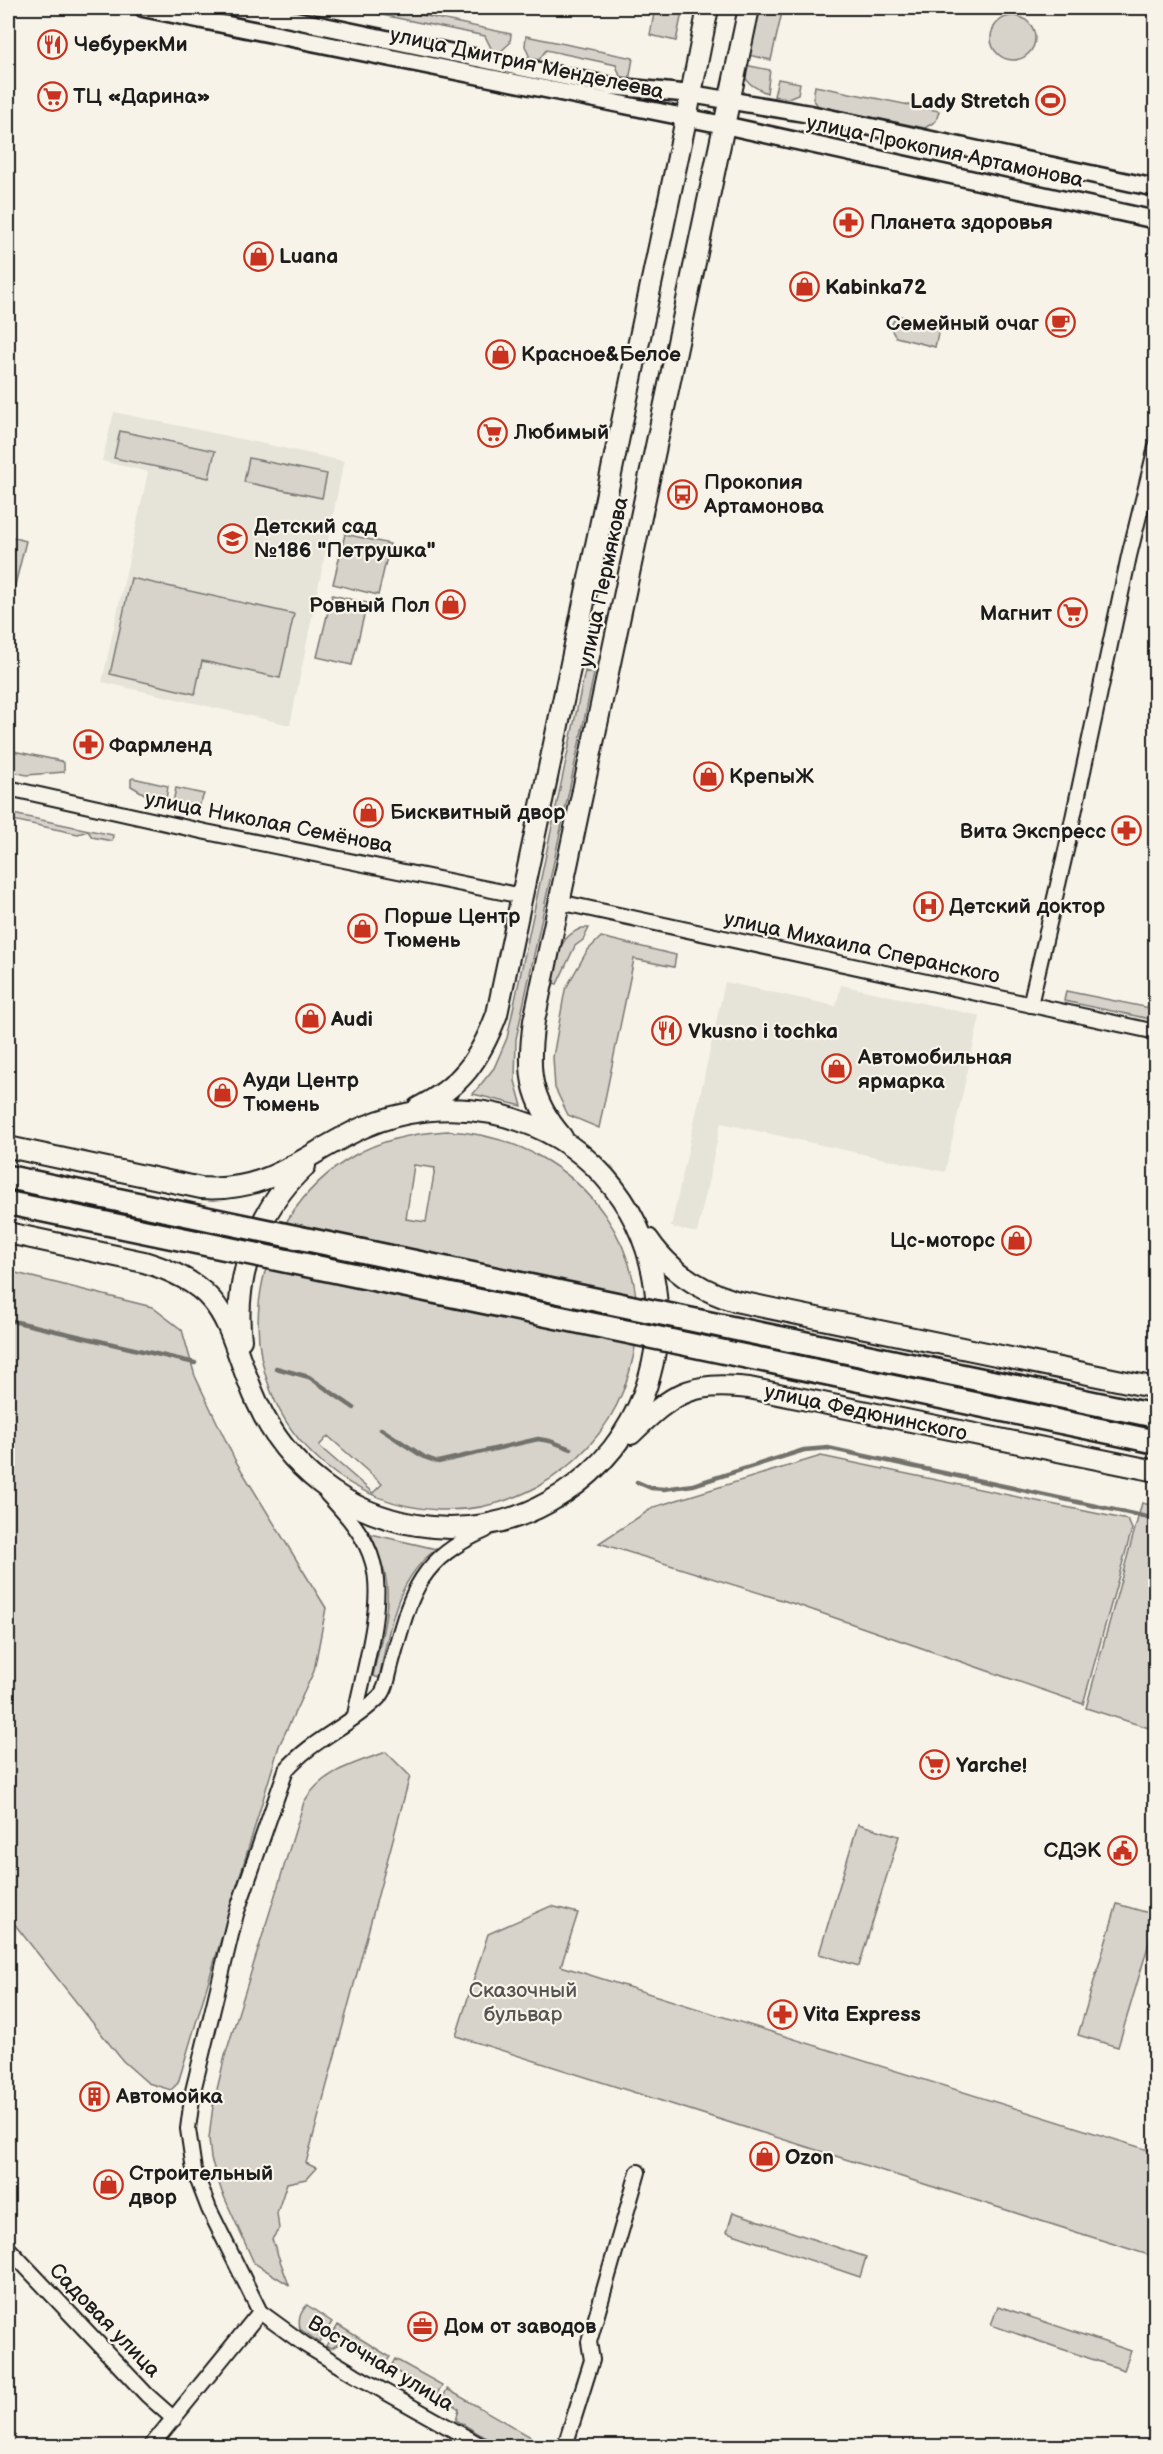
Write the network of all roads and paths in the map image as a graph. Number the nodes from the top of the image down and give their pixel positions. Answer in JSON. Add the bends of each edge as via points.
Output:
{"nodes":[{"id":1,"x":144,"y":8,"type":"edge"},
{"id":2,"x":238,"y":8,"type":"edge"},
{"id":3,"x":708,"y":8,"type":"edge"},
{"id":4,"x":749,"y":8,"type":"edge"},
{"id":5,"x":691,"y":94,"type":"junction"},
{"id":6,"x":729,"y":101,"type":"junction"},
{"id":7,"x":687,"y":118,"type":"junction"},
{"id":8,"x":724,"y":125,"type":"junction"},
{"id":9,"x":1155,"y":188,"type":"edge"},
{"id":10,"x":1155,"y":220,"type":"edge"},
{"id":11,"x":1155,"y":447,"type":"edge"},
{"id":12,"x":8,"y":788,"type":"edge"},
{"id":13,"x":522,"y":896,"type":"junction"},
{"id":14,"x":559,"y":902,"type":"junction"},
{"id":15,"x":1030,"y":1005,"type":"junction"},
{"id":16,"x":1155,"y":1032,"type":"edge"},
{"id":17,"x":397,"y":1116,"type":"junction"},
{"id":18,"x":331,"y":1146,"type":"junction"},
{"id":19,"x":8,"y":1147,"type":"edge"},
{"id":20,"x":578,"y":1153,"type":"junction"},
{"id":21,"x":8,"y":1177,"type":"edge"},
{"id":22,"x":8,"y":1203,"type":"edge"},
{"id":23,"x":630,"y":1212,"type":"junction"},
{"id":24,"x":8,"y":1233,"type":"edge"},
{"id":25,"x":248,"y":1378,"type":"junction"},
{"id":26,"x":1155,"y":1388,"type":"edge"},
{"id":27,"x":1155,"y":1416,"type":"edge"},
{"id":28,"x":1155,"y":1442,"type":"edge"},
{"id":29,"x":601,"y":1463,"type":"junction"},
{"id":30,"x":1155,"y":1471,"type":"edge"},
{"id":31,"x":307,"y":1473,"type":"junction"},
{"id":32,"x":517,"y":1516,"type":"junction"},
{"id":33,"x":356,"y":1715,"type":"junction"},
{"id":34,"x":638,"y":2172,"type":"dead end"},
{"id":35,"x":8,"y":2248,"type":"edge"},
{"id":36,"x":260,"y":2312,"type":"junction"},
{"id":37,"x":174,"y":2418,"type":"junction"},
{"id":38,"x":151,"y":2446,"type":"edge"},
{"id":39,"x":482,"y":2446,"type":"edge"},
{"id":40,"x":565,"y":2446,"type":"edge"}],
"edges":[{"from":1,"to":7,"type":"street","name":"улица Дмитрия Менделеева"},
{"from":2,"to":5,"type":"street","name":"улица Дмитрия Менделеева","via":[[611,86]]},
{"from":3,"to":5,"type":"main road","name":"улица Пермякова"},
{"from":4,"to":6,"type":"main road","name":"улица Пермякова"},
{"from":5,"to":6,"type":"street","name":"улица Дмитрия Менделеева"},
{"from":5,"to":7,"type":"main road","name":"улица Пермякова"},
{"from":6,"to":8,"type":"main road","name":"улица Пермякова"},
{"from":6,"to":9,"type":"street","name":"улица Прокопия Артамонова","via":[[810,114]]},
{"from":7,"to":8,"type":"street","name":"улица Дмитрия Менделеева"},
{"from":7,"to":13,"type":"main road","name":"улица Пермякова"},
{"from":8,"to":10,"type":"street","name":"улица Прокопия Артамонова"},
{"from":8,"to":14,"type":"main road","name":"улица Пермякова"},
{"from":11,"to":15,"type":"street"},
{"from":12,"to":13,"type":"street","name":"улица Николая Семёнова"},
{"from":13,"to":17,"type":"main road","name":"улица Пермякова","via":[[496,1014],[481,1051],[449,1090]]},
{"from":14,"to":15,"type":"street","name":"улица Михаила Сперанского"},
{"from":14,"to":20,"type":"main road","name":"улица Пермякова","via":[[529,1062],[535,1096],[542,1110]]},
{"from":15,"to":16,"type":"street","name":"улица Михаила Сперанского"},
{"from":17,"to":18,"type":"main road","via":[[362,1128]]},
{"from":17,"to":20,"type":"main road","via":[[444,1109],[492,1113],[528,1124]]},
{"from":18,"to":19,"type":"main road","via":[[257,1183],[223,1190]]},
{"from":18,"to":25,"type":"main road","via":[[302,1169],[277,1199],[250,1252],[239,1311]]},
{"from":20,"to":23,"type":"main road","via":[[607,1180]]},
{"from":21,"to":27,"type":"highway","bridge":true},
{"from":22,"to":28,"type":"highway","bridge":true},
{"from":23,"to":26,"type":"main road","via":[[664,1259],[691,1282],[722,1298]]},
{"from":23,"to":29,"type":"main road","via":[[655,1277],[657,1340],[642,1401]]},
{"from":24,"to":25,"type":"main road","via":[[144,1262],[187,1279],[221,1311]]},
{"from":25,"to":31,"type":"main road","via":[[277,1439]]},
{"from":29,"to":30,"type":"main road","name":"улица Федюнинского","via":[[667,1401],[696,1388],[725,1385]]},
{"from":29,"to":32,"type":"main road","via":[[562,1495]]},
{"from":31,"to":32,"type":"main road","via":[[355,1506],[418,1526],[468,1527]]},
{"from":31,"to":33,"type":"street","via":[[355,1526],[373,1563],[377,1602]]},
{"from":32,"to":33,"type":"street","via":[[455,1545],[429,1567],[407,1606],[382,1694]]},
{"from":33,"to":36,"type":"street","via":[[298,1756],[286,1770],[236,1914],[193,2091],[188,2129],[194,2170]]},
{"from":34,"to":40,"type":"street","via":[[590,2342],[592,2360]]},
{"from":35,"to":37,"type":"street","name":"Садовая улица","via":[[147,2395]]},
{"from":36,"to":37,"type":"street"},
{"from":36,"to":39,"type":"street","name":"Восточная улица","via":[[355,2375]]},
{"from":37,"to":38,"type":"street"}]}
